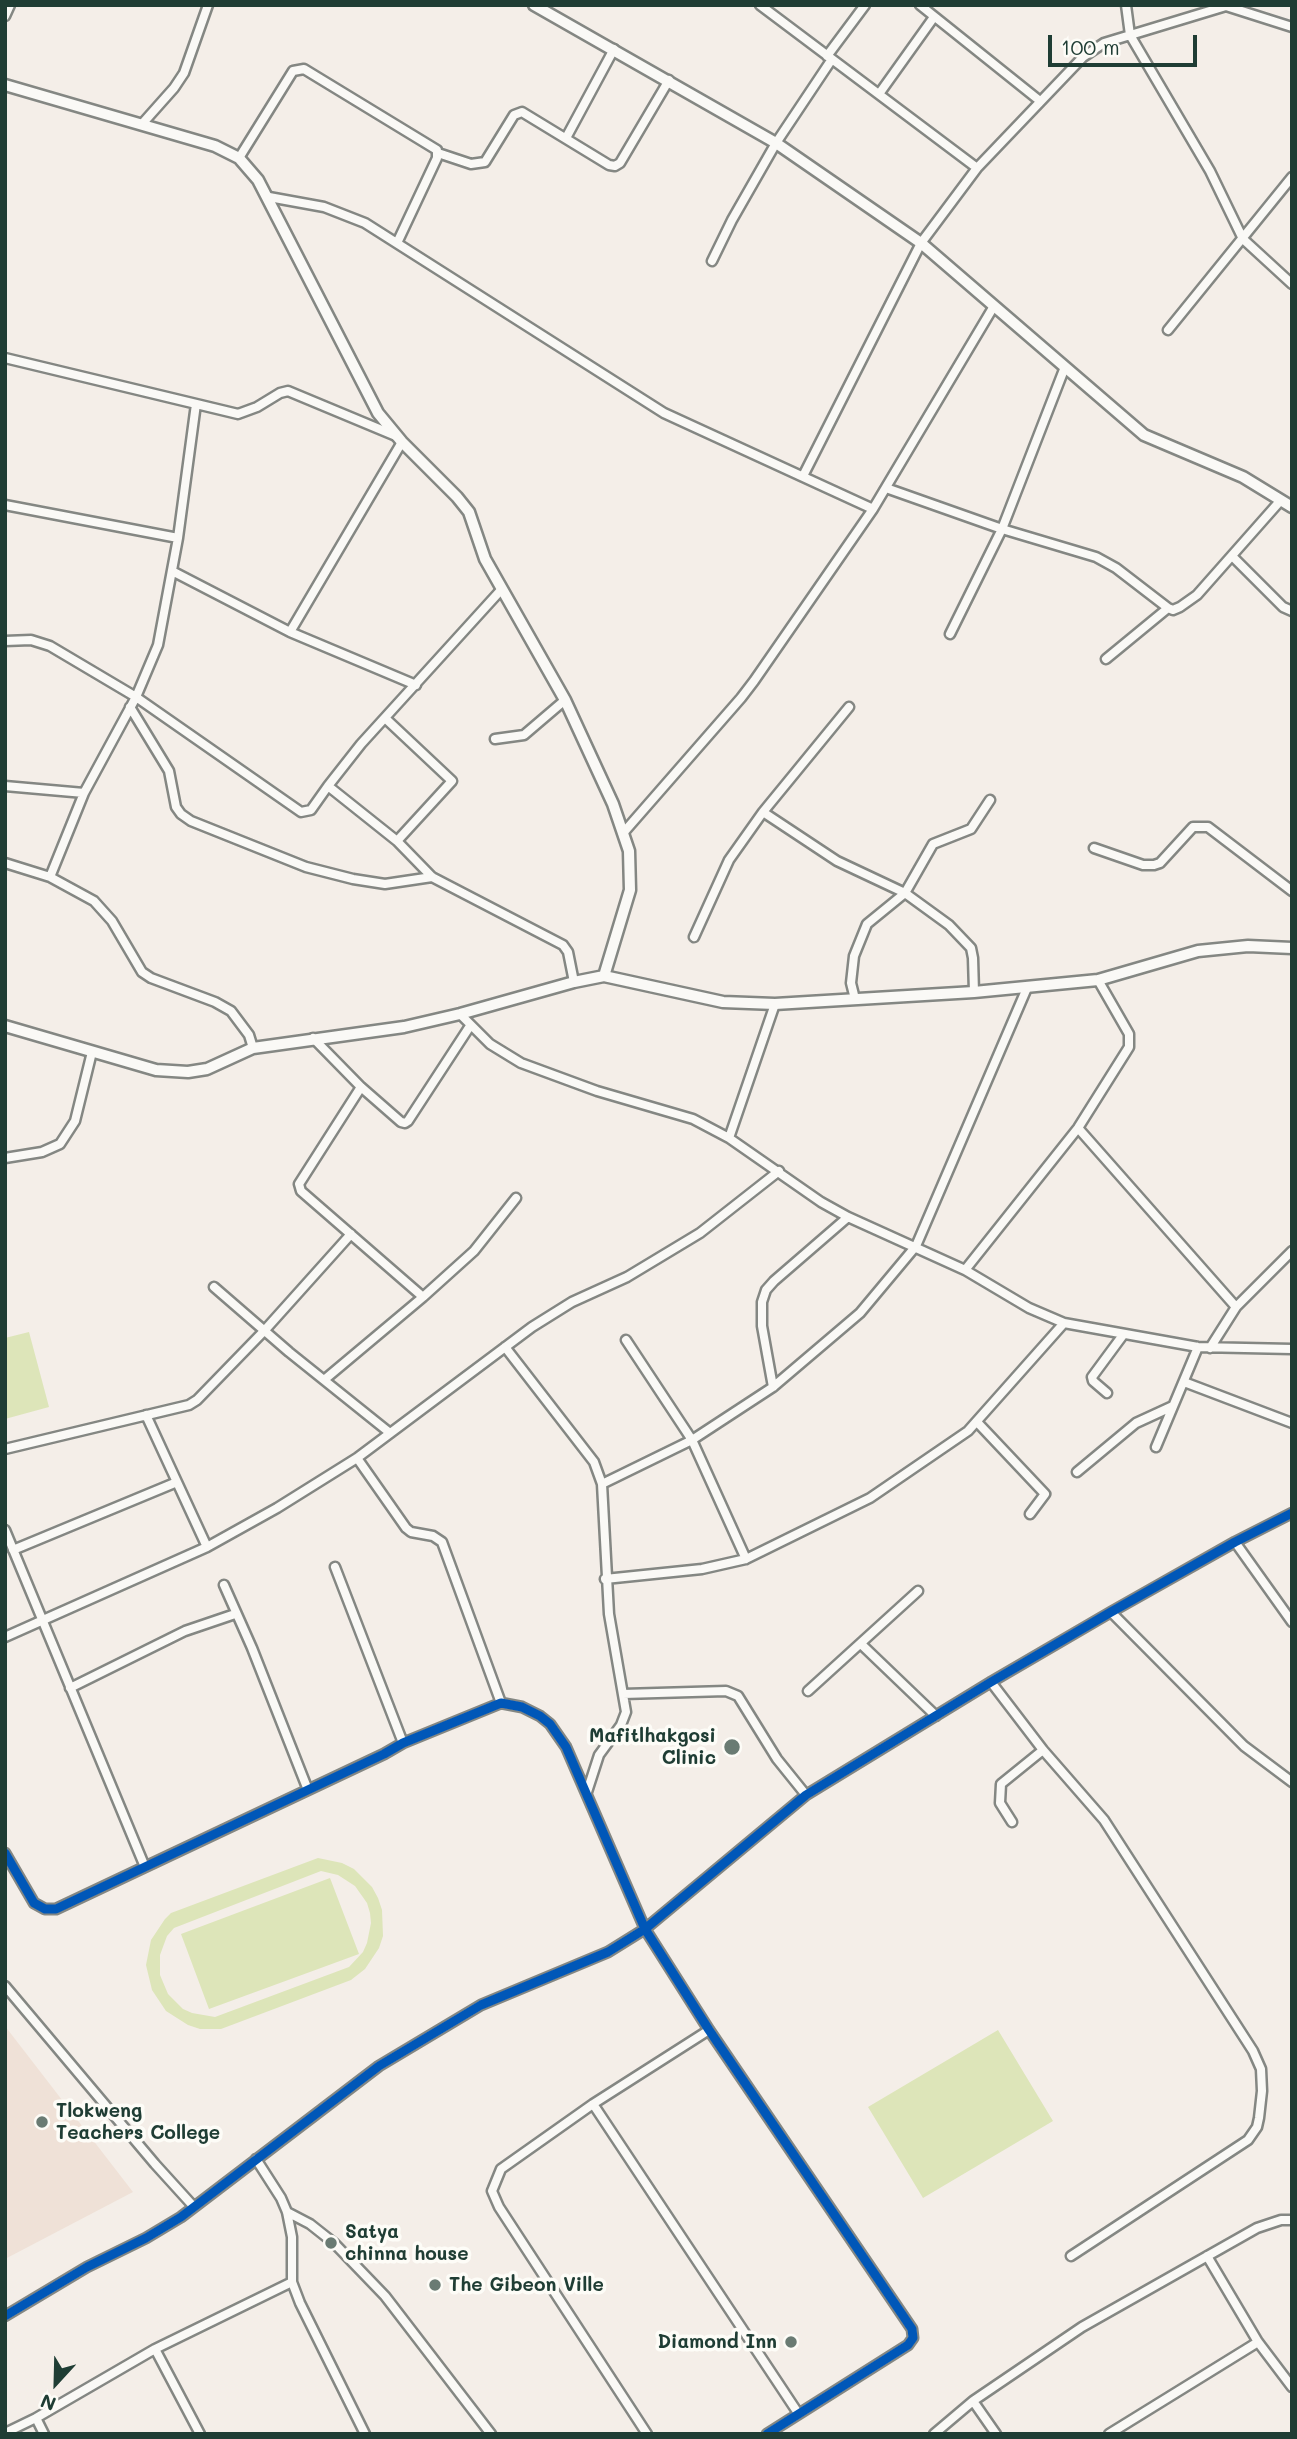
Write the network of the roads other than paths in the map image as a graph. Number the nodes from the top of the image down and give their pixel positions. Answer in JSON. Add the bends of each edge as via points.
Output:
{"nodes":[{"id":1,"x":10,"y":5,"type":"edge"},
{"id":2,"x":208,"y":5,"type":"edge"},
{"id":3,"x":760,"y":5,"type":"edge"},
{"id":4,"x":865,"y":5,"type":"edge"},
{"id":5,"x":920,"y":5,"type":"edge"},
{"id":6,"x":1126,"y":5,"type":"edge"},
{"id":7,"x":541,"y":7,"type":"edge"},
{"id":8,"x":5,"y":16,"type":"edge"},
{"id":9,"x":934,"y":16,"type":"junction"},
{"id":10,"x":1292,"y":27,"type":"edge"},
{"id":11,"x":1130,"y":35,"type":"junction"},
{"id":12,"x":614,"y":49,"type":"junction"},
{"id":13,"x":829,"y":57,"type":"junction"},
{"id":14,"x":669,"y":80,"type":"junction"},
{"id":15,"x":5,"y":85,"type":"edge"},
{"id":16,"x":879,"y":94,"type":"junction"},
{"id":17,"x":1040,"y":101,"type":"junction"},
{"id":18,"x":142,"y":124,"type":"junction"},
{"id":19,"x":566,"y":138,"type":"junction"},
{"id":20,"x":776,"y":143,"type":"junction"},
{"id":21,"x":438,"y":153,"type":"junction"},
{"id":22,"x":239,"y":158,"type":"junction"},
{"id":23,"x":978,"y":168,"type":"junction"},
{"id":24,"x":1292,"y":177,"type":"edge"},
{"id":25,"x":269,"y":197,"type":"junction"},
{"id":26,"x":1243,"y":239,"type":"junction"},
{"id":27,"x":397,"y":243,"type":"junction"},
{"id":28,"x":921,"y":243,"type":"junction"},
{"id":29,"x":712,"y":261,"type":"dead end"},
{"id":30,"x":1292,"y":284,"type":"edge"},
{"id":31,"x":994,"y":306,"type":"junction"},
{"id":32,"x":1168,"y":330,"type":"dead end"},
{"id":33,"x":5,"y":358,"type":"edge"},
{"id":34,"x":1065,"y":367,"type":"junction"},
{"id":35,"x":196,"y":404,"type":"junction"},
{"id":36,"x":399,"y":439,"type":"junction"},
{"id":37,"x":803,"y":476,"type":"junction"},
{"id":38,"x":886,"y":488,"type":"junction"},
{"id":39,"x":1281,"y":500,"type":"junction"},
{"id":40,"x":5,"y":505,"type":"edge"},
{"id":41,"x":1292,"y":507,"type":"edge"},
{"id":42,"x":873,"y":509,"type":"junction"},
{"id":43,"x":1002,"y":529,"type":"junction"},
{"id":44,"x":178,"y":538,"type":"junction"},
{"id":45,"x":1232,"y":556,"type":"junction"},
{"id":46,"x":172,"y":570,"type":"junction"},
{"id":47,"x":501,"y":590,"type":"junction"},
{"id":48,"x":1168,"y":608,"type":"junction"},
{"id":49,"x":1292,"y":611,"type":"edge"},
{"id":50,"x":290,"y":632,"type":"junction"},
{"id":51,"x":950,"y":634,"type":"dead end"},
{"id":52,"x":5,"y":640,"type":"edge"},
{"id":53,"x":1106,"y":659,"type":"dead end"},
{"id":54,"x":415,"y":685,"type":"junction"},
{"id":55,"x":136,"y":697,"type":"junction"},
{"id":56,"x":565,"y":700,"type":"junction"},
{"id":57,"x":130,"y":707,"type":"junction"},
{"id":58,"x":849,"y":707,"type":"dead end"},
{"id":59,"x":385,"y":718,"type":"junction"},
{"id":60,"x":495,"y":739,"type":"dead end"},
{"id":61,"x":5,"y":786,"type":"edge"},
{"id":62,"x":328,"y":786,"type":"junction"},
{"id":63,"x":84,"y":793,"type":"junction"},
{"id":64,"x":990,"y":800,"type":"dead end"},
{"id":65,"x":763,"y":812,"type":"junction"},
{"id":66,"x":624,"y":832,"type":"junction"},
{"id":67,"x":397,"y":841,"type":"junction"},
{"id":68,"x":1094,"y":848,"type":"dead end"},
{"id":69,"x":5,"y":863,"type":"edge"},
{"id":70,"x":50,"y":877,"type":"junction"},
{"id":71,"x":432,"y":877,"type":"junction"},
{"id":72,"x":1292,"y":891,"type":"edge"},
{"id":73,"x":905,"y":893,"type":"junction"},
{"id":74,"x":694,"y":937,"type":"dead end"},
{"id":75,"x":1292,"y":948,"type":"edge"},
{"id":76,"x":604,"y":976,"type":"junction"},
{"id":77,"x":1098,"y":980,"type":"junction"},
{"id":78,"x":574,"y":982,"type":"junction"},
{"id":79,"x":1027,"y":988,"type":"junction"},
{"id":80,"x":974,"y":992,"type":"junction"},
{"id":81,"x":855,"y":999,"type":"junction"},
{"id":82,"x":775,"y":1004,"type":"junction"},
{"id":83,"x":460,"y":1014,"type":"junction"},
{"id":84,"x":5,"y":1026,"type":"edge"},
{"id":85,"x":470,"y":1026,"type":"junction"},
{"id":86,"x":313,"y":1038,"type":"junction"},
{"id":87,"x":253,"y":1048,"type":"junction"},
{"id":88,"x":92,"y":1052,"type":"junction"},
{"id":89,"x":361,"y":1087,"type":"junction"},
{"id":90,"x":1078,"y":1128,"type":"junction"},
{"id":91,"x":729,"y":1138,"type":"junction"},
{"id":92,"x":5,"y":1158,"type":"edge"},
{"id":93,"x":779,"y":1171,"type":"junction"},
{"id":94,"x":516,"y":1198,"type":"dead end"},
{"id":95,"x":848,"y":1217,"type":"junction"},
{"id":96,"x":351,"y":1234,"type":"junction"},
{"id":97,"x":916,"y":1246,"type":"junction"},
{"id":98,"x":1292,"y":1251,"type":"edge"},
{"id":99,"x":965,"y":1270,"type":"junction"},
{"id":100,"x":214,"y":1287,"type":"dead end"},
{"id":101,"x":424,"y":1297,"type":"junction"},
{"id":102,"x":1236,"y":1307,"type":"junction"},
{"id":103,"x":1064,"y":1323,"type":"junction"},
{"id":104,"x":264,"y":1331,"type":"junction"},
{"id":105,"x":1123,"y":1335,"type":"junction"},
{"id":106,"x":626,"y":1340,"type":"dead end"},
{"id":107,"x":505,"y":1347,"type":"junction"},
{"id":108,"x":1198,"y":1347,"type":"junction"},
{"id":109,"x":1210,"y":1348,"type":"junction"},
{"id":110,"x":1292,"y":1349,"type":"edge"},
{"id":111,"x":324,"y":1380,"type":"junction"},
{"id":112,"x":1184,"y":1382,"type":"junction"},
{"id":113,"x":773,"y":1387,"type":"junction"},
{"id":114,"x":1107,"y":1393,"type":"dead end"},
{"id":115,"x":1173,"y":1406,"type":"junction"},
{"id":116,"x":146,"y":1415,"type":"junction"},
{"id":117,"x":977,"y":1422,"type":"junction"},
{"id":118,"x":1291,"y":1422,"type":"edge"},
{"id":119,"x":390,"y":1433,"type":"junction"},
{"id":120,"x":692,"y":1440,"type":"junction"},
{"id":121,"x":1156,"y":1447,"type":"dead end"},
{"id":122,"x":5,"y":1449,"type":"edge"},
{"id":123,"x":357,"y":1458,"type":"junction"},
{"id":124,"x":1077,"y":1472,"type":"dead end"},
{"id":125,"x":177,"y":1482,"type":"junction"},
{"id":126,"x":602,"y":1484,"type":"junction"},
{"id":127,"x":1292,"y":1513,"type":"edge"},
{"id":128,"x":1030,"y":1514,"type":"dead end"},
{"id":129,"x":5,"y":1530,"type":"edge"},
{"id":130,"x":1235,"y":1542,"type":"junction"},
{"id":131,"x":207,"y":1547,"type":"junction"},
{"id":132,"x":13,"y":1550,"type":"junction"},
{"id":133,"x":746,"y":1559,"type":"junction"},
{"id":134,"x":335,"y":1567,"type":"dead end"},
{"id":135,"x":606,"y":1578,"type":"junction"},
{"id":136,"x":224,"y":1585,"type":"dead end"},
{"id":137,"x":918,"y":1591,"type":"dead end"},
{"id":138,"x":1111,"y":1612,"type":"junction"},
{"id":139,"x":235,"y":1614,"type":"junction"},
{"id":140,"x":42,"y":1621,"type":"junction"},
{"id":141,"x":1292,"y":1622,"type":"edge"},
{"id":142,"x":5,"y":1637,"type":"edge"},
{"id":143,"x":861,"y":1644,"type":"junction"},
{"id":144,"x":991,"y":1682,"type":"junction"},
{"id":145,"x":70,"y":1688,"type":"junction"},
{"id":146,"x":808,"y":1691,"type":"dead end"},
{"id":147,"x":623,"y":1694,"type":"junction"},
{"id":148,"x":501,"y":1703,"type":"junction"},
{"id":149,"x":936,"y":1716,"type":"junction"},
{"id":150,"x":403,"y":1742,"type":"junction"},
{"id":151,"x":1043,"y":1750,"type":"junction"},
{"id":152,"x":1292,"y":1782,"type":"edge"},
{"id":153,"x":308,"y":1790,"type":"junction"},
{"id":154,"x":587,"y":1792,"type":"junction"},
{"id":155,"x":806,"y":1795,"type":"junction"},
{"id":156,"x":1012,"y":1822,"type":"dead end"},
{"id":157,"x":5,"y":1853,"type":"edge"},
{"id":158,"x":145,"y":1867,"type":"junction"},
{"id":159,"x":645,"y":1928,"type":"junction"},
{"id":160,"x":5,"y":1986,"type":"edge"},
{"id":161,"x":709,"y":2030,"type":"junction"},
{"id":162,"x":593,"y":2104,"type":"junction"},
{"id":163,"x":256,"y":2159,"type":"junction"},
{"id":164,"x":194,"y":2207,"type":"junction"},
{"id":165,"x":287,"y":2212,"type":"junction"},
{"id":166,"x":1292,"y":2220,"type":"edge"},
{"id":167,"x":1071,"y":2256,"type":"dead end"},
{"id":168,"x":1207,"y":2256,"type":"junction"},
{"id":169,"x":292,"y":2283,"type":"junction"},
{"id":170,"x":5,"y":2316,"type":"edge"},
{"id":171,"x":1258,"y":2342,"type":"junction"},
{"id":172,"x":155,"y":2349,"type":"junction"},
{"id":173,"x":1292,"y":2387,"type":"edge"},
{"id":174,"x":973,"y":2401,"type":"junction"},
{"id":175,"x":798,"y":2413,"type":"junction"},
{"id":176,"x":36,"y":2418,"type":"junction"},
{"id":177,"x":5,"y":2433,"type":"edge"},
{"id":178,"x":44,"y":2434,"type":"edge"},
{"id":179,"x":200,"y":2434,"type":"edge"},
{"id":180,"x":365,"y":2434,"type":"edge"},
{"id":181,"x":491,"y":2434,"type":"edge"},
{"id":182,"x":646,"y":2434,"type":"edge"},
{"id":183,"x":767,"y":2434,"type":"edge"},
{"id":184,"x":934,"y":2434,"type":"edge"},
{"id":185,"x":996,"y":2434,"type":"edge"},
{"id":186,"x":1110,"y":2434,"type":"edge"}],
"edges":[{"from":1,"to":8,"type":"street"},
{"from":2,"to":18,"type":"street","via":[[184,73]]},
{"from":3,"to":13,"type":"street"},
{"from":4,"to":13,"type":"street"},
{"from":5,"to":9,"type":"street"},
{"from":6,"to":11,"type":"street"},
{"from":7,"to":12,"type":"street"},
{"from":9,"to":16,"type":"street"},
{"from":9,"to":17,"type":"street"},
{"from":10,"to":11,"type":"street","via":[[1226,6]]},
{"from":11,"to":17,"type":"street","via":[[1104,43],[1083,57]]},
{"from":11,"to":26,"type":"street","via":[[1210,172]]},
{"from":12,"to":14,"type":"street"},
{"from":12,"to":19,"type":"street"},
{"from":13,"to":16,"type":"street"},
{"from":13,"to":20,"type":"street"},
{"from":14,"to":19,"type":"street","via":[[618,164],[609,165]]},
{"from":14,"to":20,"type":"street"},
{"from":15,"to":18,"type":"street"},
{"from":16,"to":23,"type":"street"},
{"from":17,"to":23,"type":"street"},
{"from":18,"to":22,"type":"street"},
{"from":19,"to":21,"type":"street","via":[[522,112],[514,115],[485,162],[471,164]]},
{"from":20,"to":28,"type":"street"},
{"from":20,"to":29,"type":"street"},
{"from":21,"to":22,"type":"street","via":[[299,69],[293,71]]},
{"from":21,"to":27,"type":"street"},
{"from":22,"to":25,"type":"street"},
{"from":23,"to":28,"type":"street"},
{"from":24,"to":26,"type":"street"},
{"from":25,"to":27,"type":"street","via":[[344,214]]},
{"from":25,"to":36,"type":"street","via":[[378,413]]},
{"from":26,"to":30,"type":"street"},
{"from":26,"to":32,"type":"street"},
{"from":27,"to":37,"type":"street","via":[[664,413]]},
{"from":28,"to":31,"type":"street"},
{"from":28,"to":37,"type":"street"},
{"from":31,"to":34,"type":"street"},
{"from":31,"to":38,"type":"street"},
{"from":33,"to":35,"type":"street"},
{"from":34,"to":39,"type":"street","via":[[1144,435],[1243,477]]},
{"from":34,"to":43,"type":"street"},
{"from":35,"to":36,"type":"street","via":[[238,414],[288,391]]},
{"from":35,"to":44,"type":"street"},
{"from":36,"to":47,"type":"street","via":[[470,512]]},
{"from":36,"to":50,"type":"street"},
{"from":37,"to":42,"type":"street"},
{"from":38,"to":42,"type":"street"},
{"from":38,"to":43,"type":"street"},
{"from":39,"to":41,"type":"street"},
{"from":39,"to":45,"type":"street"},
{"from":40,"to":44,"type":"street"},
{"from":42,"to":66,"type":"street","via":[[741,698]]},
{"from":43,"to":48,"type":"street","via":[[1096,557]]},
{"from":43,"to":51,"type":"street"},
{"from":44,"to":46,"type":"street"},
{"from":45,"to":48,"type":"street","via":[[1197,595],[1180,607]]},
{"from":45,"to":49,"type":"street"},
{"from":46,"to":50,"type":"street"},
{"from":46,"to":55,"type":"street","via":[[159,645]]},
{"from":47,"to":54,"type":"street"},
{"from":47,"to":56,"type":"street"},
{"from":48,"to":53,"type":"street"},
{"from":50,"to":54,"type":"street"},
{"from":52,"to":55,"type":"street","via":[[32,640],[50,646]]},
{"from":54,"to":59,"type":"street"},
{"from":55,"to":57,"type":"street"},
{"from":55,"to":62,"type":"street","via":[[300,812],[311,810]]},
{"from":56,"to":60,"type":"street","via":[[524,735]]},
{"from":56,"to":66,"type":"street"},
{"from":57,"to":63,"type":"street"},
{"from":57,"to":71,"type":"street","via":[[169,771],[176,807],[191,821],[306,867],[354,879],[386,884]]},
{"from":58,"to":65,"type":"street"},
{"from":59,"to":62,"type":"street"},
{"from":59,"to":67,"type":"street","via":[[452,781]]},
{"from":61,"to":63,"type":"street"},
{"from":62,"to":67,"type":"street"},
{"from":63,"to":70,"type":"street"},
{"from":64,"to":73,"type":"street","via":[[971,829],[933,844]]},
{"from":65,"to":73,"type":"street","via":[[837,861]]},
{"from":65,"to":74,"type":"street","via":[[729,860]]},
{"from":66,"to":76,"type":"street","via":[[630,890]]},
{"from":67,"to":71,"type":"street"},
{"from":68,"to":72,"type":"street","via":[[1154,865],[1193,827],[1208,827]]},
{"from":69,"to":70,"type":"street"},
{"from":70,"to":87,"type":"street","via":[[105,911],[142,972],[231,1011]]},
{"from":71,"to":78,"type":"street","via":[[563,944]]},
{"from":73,"to":80,"type":"street","via":[[949,925],[971,948]]},
{"from":73,"to":81,"type":"street","via":[[867,924],[859,940],[851,983]]},
{"from":75,"to":77,"type":"street","via":[[1198,951]]},
{"from":76,"to":78,"type":"street"},
{"from":76,"to":82,"type":"street","via":[[723,1002]]},
{"from":77,"to":79,"type":"street"},
{"from":77,"to":90,"type":"street","via":[[1130,1041]]},
{"from":78,"to":83,"type":"street"},
{"from":79,"to":80,"type":"street"},
{"from":79,"to":97,"type":"street"},
{"from":80,"to":81,"type":"street"},
{"from":81,"to":82,"type":"street"},
{"from":82,"to":91,"type":"street"},
{"from":83,"to":85,"type":"street"},
{"from":83,"to":86,"type":"street","via":[[404,1027]]},
{"from":84,"to":88,"type":"street"},
{"from":85,"to":89,"type":"street","via":[[407,1122],[401,1122]]},
{"from":85,"to":91,"type":"street","via":[[522,1063],[693,1119]]},
{"from":86,"to":87,"type":"street"},
{"from":86,"to":89,"type":"street"},
{"from":87,"to":88,"type":"street","via":[[207,1069],[188,1072],[156,1070]]},
{"from":88,"to":92,"type":"street","via":[[75,1121],[60,1144]]},
{"from":89,"to":96,"type":"street","via":[[299,1184],[301,1191]]},
{"from":90,"to":99,"type":"street"},
{"from":90,"to":102,"type":"street"},
{"from":91,"to":93,"type":"street"},
{"from":93,"to":95,"type":"street"},
{"from":93,"to":107,"type":"street","via":[[700,1233],[627,1277],[572,1302]]},
{"from":94,"to":101,"type":"street","via":[[474,1251]]},
{"from":95,"to":97,"type":"street"},
{"from":95,"to":113,"type":"street","via":[[766,1290],[762,1326]]},
{"from":96,"to":101,"type":"street"},
{"from":96,"to":104,"type":"street"},
{"from":97,"to":99,"type":"street"},
{"from":97,"to":113,"type":"street","via":[[860,1313]]},
{"from":98,"to":102,"type":"street"},
{"from":99,"to":103,"type":"street"},
{"from":100,"to":104,"type":"street"},
{"from":101,"to":111,"type":"street"},
{"from":102,"to":109,"type":"street"},
{"from":103,"to":105,"type":"street"},
{"from":103,"to":117,"type":"street"},
{"from":104,"to":111,"type":"street"},
{"from":104,"to":116,"type":"street","via":[[197,1400]]},
{"from":105,"to":108,"type":"street"},
{"from":105,"to":114,"type":"street","via":[[1092,1377]]},
{"from":106,"to":120,"type":"street"},
{"from":107,"to":119,"type":"street"},
{"from":107,"to":126,"type":"street","via":[[594,1462]]},
{"from":108,"to":109,"type":"street"},
{"from":108,"to":112,"type":"street"},
{"from":109,"to":110,"type":"street"},
{"from":111,"to":119,"type":"street"},
{"from":112,"to":115,"type":"street"},
{"from":112,"to":118,"type":"street"},
{"from":113,"to":120,"type":"street"},
{"from":115,"to":121,"type":"street"},
{"from":115,"to":124,"type":"street","via":[[1136,1423]]},
{"from":116,"to":122,"type":"street"},
{"from":116,"to":125,"type":"street"},
{"from":117,"to":128,"type":"street","via":[[1045,1494]]},
{"from":117,"to":133,"type":"street","via":[[870,1498]]},
{"from":119,"to":123,"type":"street"},
{"from":120,"to":126,"type":"street"},
{"from":120,"to":133,"type":"street"},
{"from":123,"to":131,"type":"street"},
{"from":123,"to":148,"type":"street","via":[[406,1528],[442,1542]]},
{"from":125,"to":131,"type":"street"},
{"from":125,"to":132,"type":"street"},
{"from":126,"to":135,"type":"street"},
{"from":127,"to":130,"type":"street"},
{"from":129,"to":132,"type":"street"},
{"from":130,"to":138,"type":"street"},
{"from":130,"to":141,"type":"street"},
{"from":131,"to":140,"type":"street"},
{"from":132,"to":140,"type":"street"},
{"from":133,"to":135,"type":"street","via":[[702,1569]]},
{"from":134,"to":150,"type":"street"},
{"from":135,"to":147,"type":"street"},
{"from":136,"to":139,"type":"street"},
{"from":137,"to":143,"type":"street"},
{"from":138,"to":144,"type":"street"},
{"from":138,"to":152,"type":"street","via":[[1244,1746]]},
{"from":139,"to":145,"type":"street","via":[[185,1631]]},
{"from":139,"to":153,"type":"street"},
{"from":140,"to":142,"type":"street"},
{"from":140,"to":145,"type":"street"},
{"from":143,"to":146,"type":"street"},
{"from":143,"to":149,"type":"street"},
{"from":144,"to":149,"type":"street"},
{"from":144,"to":151,"type":"street"},
{"from":145,"to":158,"type":"street"},
{"from":147,"to":154,"type":"street","via":[[621,1725],[599,1755]]},
{"from":147,"to":155,"type":"street","via":[[726,1691],[738,1696],[776,1759]]},
{"from":148,"to":150,"type":"street"},
{"from":148,"to":154,"type":"street","via":[[522,1707],[550,1724]]},
{"from":149,"to":155,"type":"street"},
{"from":150,"to":153,"type":"street"},
{"from":151,"to":156,"type":"street","via":[[1001,1784],[1000,1803]]},
{"from":151,"to":167,"type":"street","via":[[1104,1821],[1261,2069],[1259,2118],[1248,2140]]},
{"from":153,"to":158,"type":"street"},
{"from":154,"to":159,"type":"street"},
{"from":155,"to":159,"type":"street"},
{"from":157,"to":158,"type":"street","via":[[34,1903],[45,1909],[56,1909]]},
{"from":159,"to":161,"type":"street"},
{"from":159,"to":163,"type":"street","via":[[608,1952],[472,2011],[379,2066]]},
{"from":160,"to":164,"type":"street"},
{"from":161,"to":162,"type":"street"},
{"from":161,"to":175,"type":"street","via":[[912,2329],[908,2345]]},
{"from":162,"to":175,"type":"street"},
{"from":162,"to":182,"type":"street","via":[[501,2169],[492,2191]]},
{"from":163,"to":164,"type":"street"},
{"from":163,"to":165,"type":"street"},
{"from":164,"to":170,"type":"street"},
{"from":165,"to":169,"type":"street"},
{"from":165,"to":181,"type":"street","via":[[334,2243],[386,2296]]},
{"from":166,"to":168,"type":"street","via":[[1257,2228]]},
{"from":168,"to":171,"type":"street"},
{"from":168,"to":174,"type":"street","via":[[1082,2327]]},
{"from":169,"to":172,"type":"street"},
{"from":169,"to":180,"type":"street"},
{"from":171,"to":173,"type":"street"},
{"from":171,"to":186,"type":"street"},
{"from":172,"to":176,"type":"street"},
{"from":172,"to":179,"type":"street"},
{"from":174,"to":184,"type":"street"},
{"from":174,"to":185,"type":"street"},
{"from":175,"to":183,"type":"street"},
{"from":176,"to":177,"type":"street"},
{"from":176,"to":178,"type":"street"}]}
